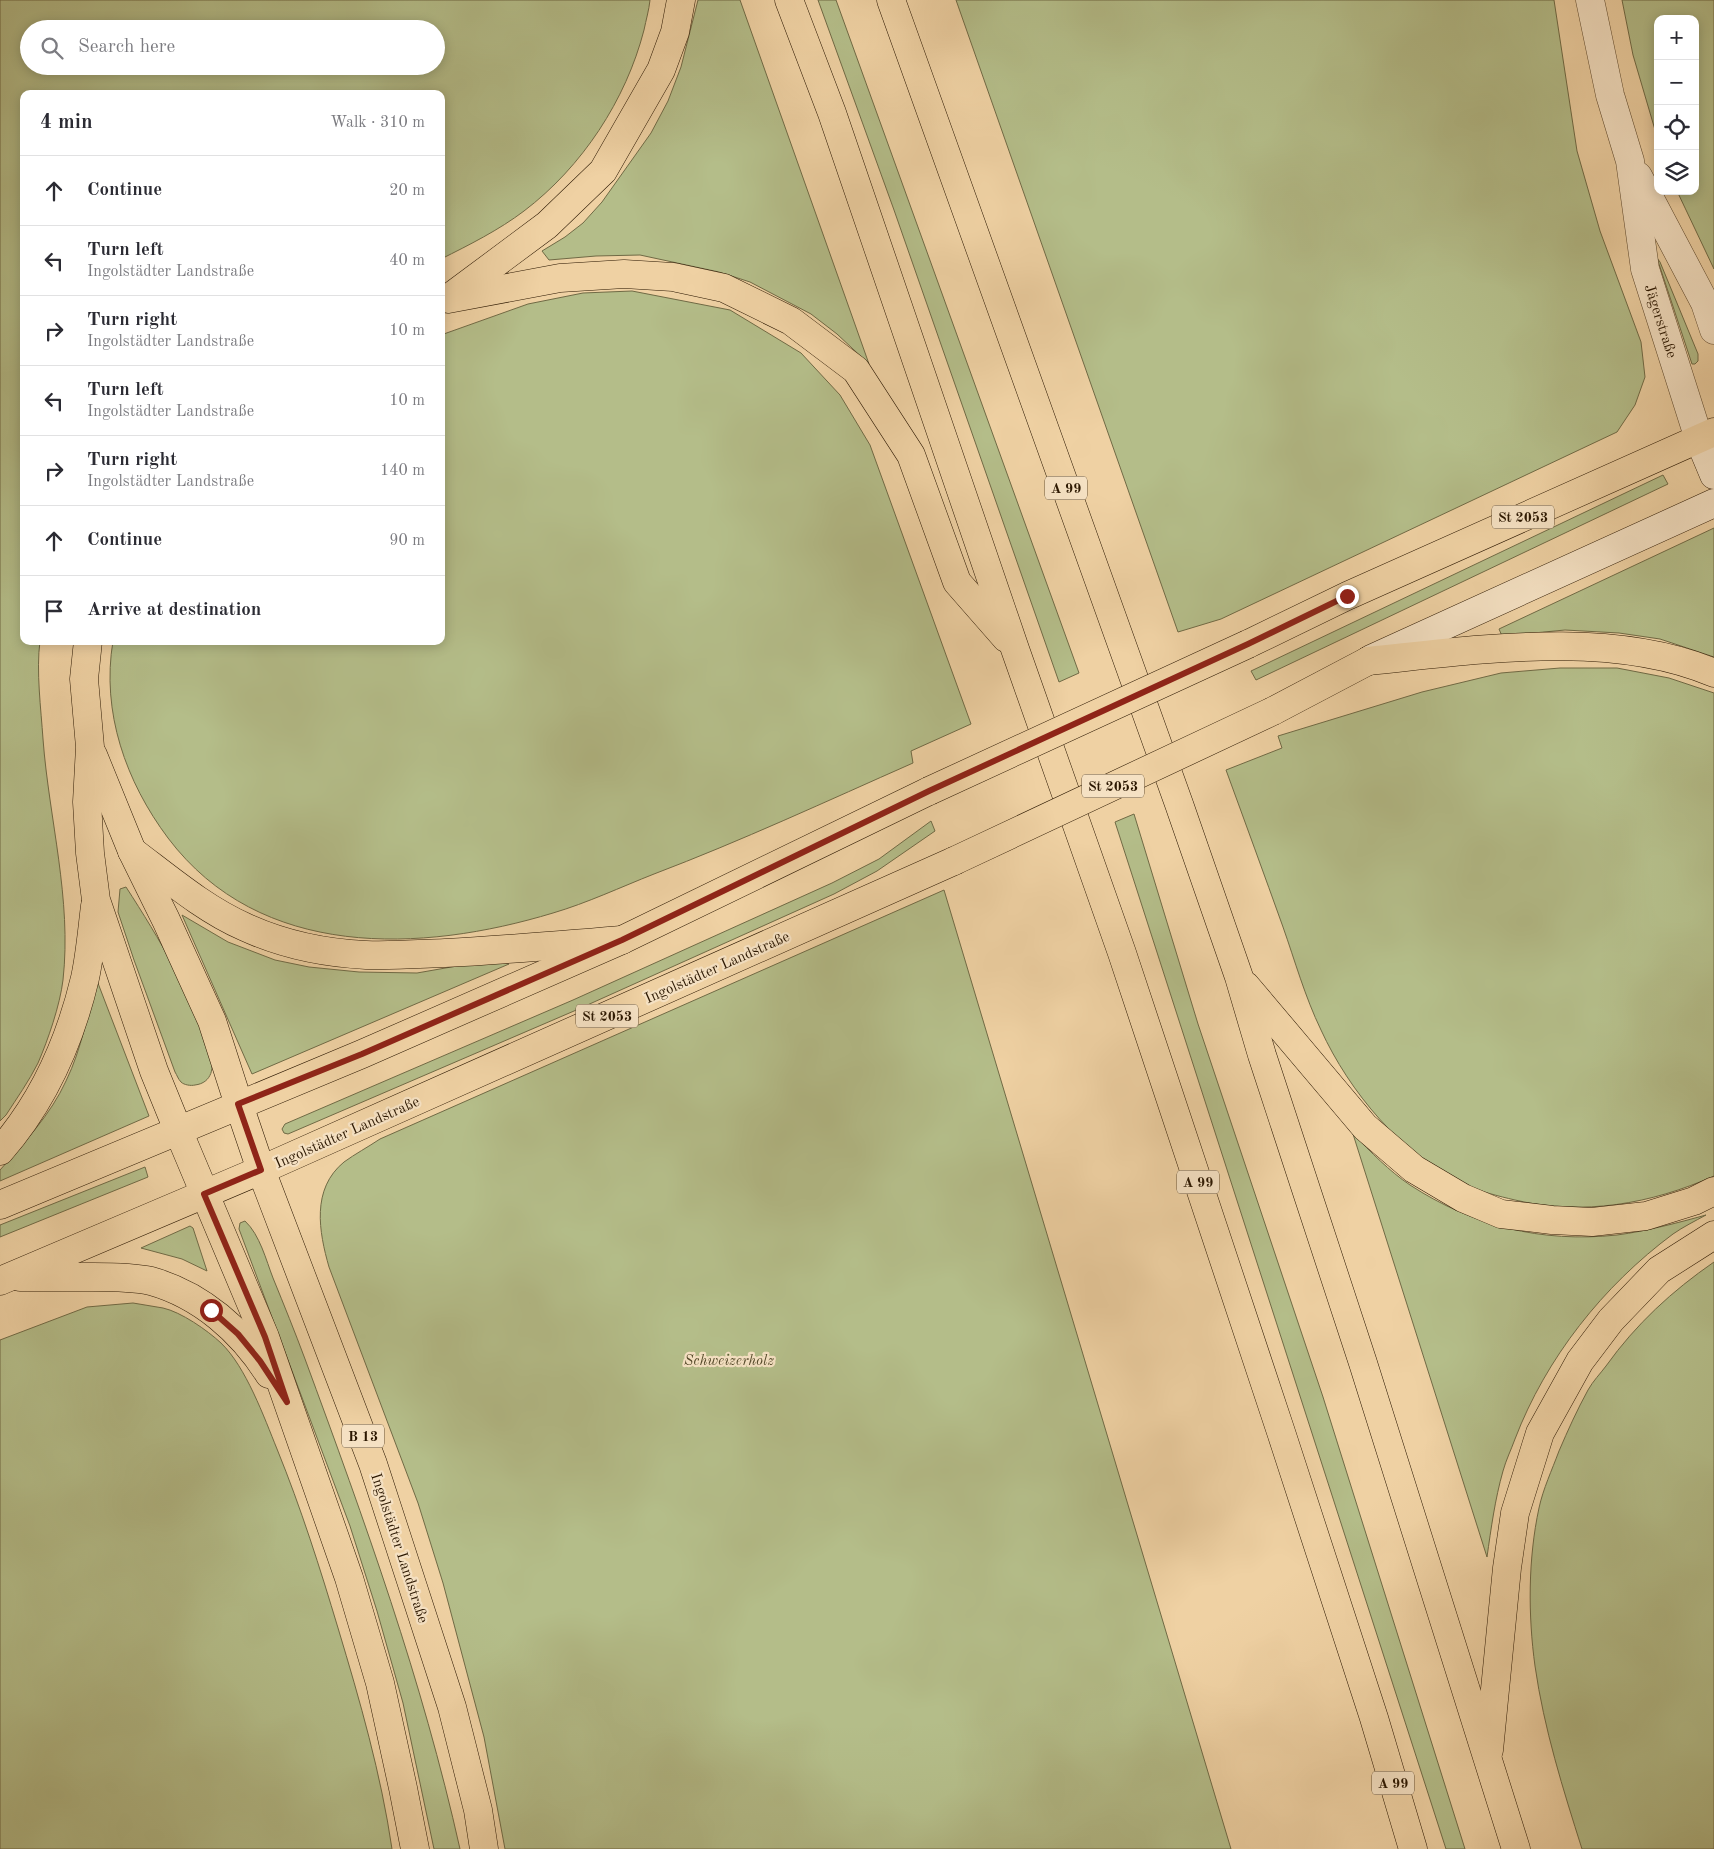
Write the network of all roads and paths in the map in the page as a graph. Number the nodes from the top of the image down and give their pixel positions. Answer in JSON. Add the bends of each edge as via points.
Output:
{"nodes":[{"id":1,"x":681,"y":0,"type":"edge"},
{"id":2,"x":790,"y":0,"type":"edge"},
{"id":3,"x":891,"y":0,"type":"edge"},
{"id":4,"x":1590,"y":0,"type":"edge"},
{"id":5,"x":1630,"y":161,"type":"junction"},
{"id":6,"x":445,"y":300,"type":"edge"},
{"id":7,"x":1709,"y":307,"type":"edge"},
{"id":8,"x":1714,"y":330,"type":"edge"},
{"id":9,"x":1707,"y":435,"type":"edge"},
{"id":10,"x":1714,"y":475,"type":"edge"},
{"id":11,"x":1714,"y":503,"type":"edge"},
{"id":12,"x":88,"y":645,"type":"edge"},
{"id":13,"x":1015,"y":649,"type":"junction"},
{"id":14,"x":1368,"y":661,"type":"junction"},
{"id":15,"x":1714,"y":674,"type":"edge"},
{"id":16,"x":90,"y":747,"type":"junction"},
{"id":17,"x":132,"y":852,"type":"junction"},
{"id":18,"x":96,"y":900,"type":"junction"},
{"id":19,"x":622,"y":940,"type":"junction"},
{"id":20,"x":1239,"y":977,"type":"junction"},
{"id":21,"x":238,"y":1104,"type":"junction"},
{"id":22,"x":178,"y":1130,"type":"junction"},
{"id":23,"x":0,"y":1151,"type":"edge"},
{"id":24,"x":261,"y":1170,"type":"junction"},
{"id":25,"x":1714,"y":1191,"type":"edge"},
{"id":26,"x":204,"y":1194,"type":"junction"},
{"id":27,"x":0,"y":1205,"type":"edge"},
{"id":28,"x":1714,"y":1234,"type":"edge"},
{"id":29,"x":4,"y":1279,"type":"edge"},
{"id":30,"x":287,"y":1402,"type":"junction"},
{"id":31,"x":1488,"y":1761,"type":"junction"},
{"id":32,"x":415,"y":1849,"type":"edge"},
{"id":33,"x":484,"y":1849,"type":"edge"},
{"id":34,"x":1413,"y":1849,"type":"edge"},
{"id":35,"x":1516,"y":1849,"type":"edge"}],
"edges":[{"from":1,"to":6,"type":"main road","via":[[675,32],[661,70],[603,171],[546,225]]},
{"from":2,"to":13,"type":"main road","number":"A 99","via":[[832,113]]},
{"from":3,"to":20,"type":"main road","number":"A 99"},
{"from":4,"to":5,"type":"street","name":"Jägerstraße","via":[[1610,95]]},
{"from":5,"to":7,"type":"street","name":"Jägerstraße"},
{"from":5,"to":9,"type":"street","name":"Jägerstraße","via":[[1645,269]]},
{"from":6,"to":13,"type":"main road","via":[[560,278],[624,274],[673,277],[724,288],[791,321],[856,370],[911,455],[957,582]]},
{"from":7,"to":8,"type":"street","name":"Jägerstraße"},
{"from":9,"to":10,"type":"street","name":"Jägerstraße"},
{"from":9,"to":19,"type":"main road","number":"St 2053","bridge":true,"via":[[1356,592],[929,791]]},
{"from":11,"to":14,"type":"street","number":"St 2053"},
{"from":12,"to":16,"type":"main road","via":[[84,679]]},
{"from":13,"to":34,"type":"main road","number":"A 99","via":[[1122,953],[1281,1432]]},
{"from":14,"to":15,"type":"main road","via":[[1566,646],[1627,650],[1695,665]]},
{"from":14,"to":24,"type":"main road","name":"Ingolstädter Landstraße","number":"St 2053","bridge":true,"via":[[1273,711],[954,861]]},
{"from":16,"to":17,"type":"main road","name":"Ingolstädter Landstraße"},
{"from":16,"to":18,"type":"main road","via":[[87,802]]},
{"from":17,"to":19,"type":"main road","via":[[197,900],[243,927],[276,940],[325,950],[366,955],[430,953]]},
{"from":17,"to":21,"type":"main road","name":"Ingolstädter Landstraße","via":[[212,1021]]},
{"from":18,"to":22,"type":"main road","via":[[154,1071]]},
{"from":18,"to":23,"type":"main road","via":[[85,976],[71,1028],[44,1090]]},
{"from":19,"to":21,"type":"main road","number":"St 2053","via":[[362,1054]]},
{"from":20,"to":25,"type":"main road","via":[[1364,1127],[1414,1169],[1463,1198],[1502,1214],[1592,1222],[1646,1216]]},
{"from":20,"to":31,"type":"main road","number":"A 99"},
{"from":21,"to":22,"type":"main road"},
{"from":21,"to":24,"type":"main road","name":"Ingolstädter Landstraße","number":"B 13"},
{"from":22,"to":26,"type":"main road"},
{"from":22,"to":27,"type":"main road"},
{"from":24,"to":26,"type":"main road","name":"Ingolstädter Landstraße"},
{"from":24,"to":33,"type":"main road","name":"Ingolstädter Landstraße","number":"B 13","via":[[373,1464],[452,1707],[478,1810]]},
{"from":26,"to":29,"type":"main road","name":"Ingolstädter Landstraße"},
{"from":26,"to":30,"type":"main road","via":[[265,1337]]},
{"from":28,"to":31,"type":"main road","via":[[1659,1270],[1611,1320],[1580,1361],[1540,1433],[1515,1513]]},
{"from":29,"to":30,"type":"main road","via":[[113,1277],[149,1281],[183,1293],[211,1310],[238,1334]]},
{"from":30,"to":32,"type":"main road","via":[[349,1578],[380,1683]]},
{"from":31,"to":35,"type":"main road","number":"A 99"}]}
